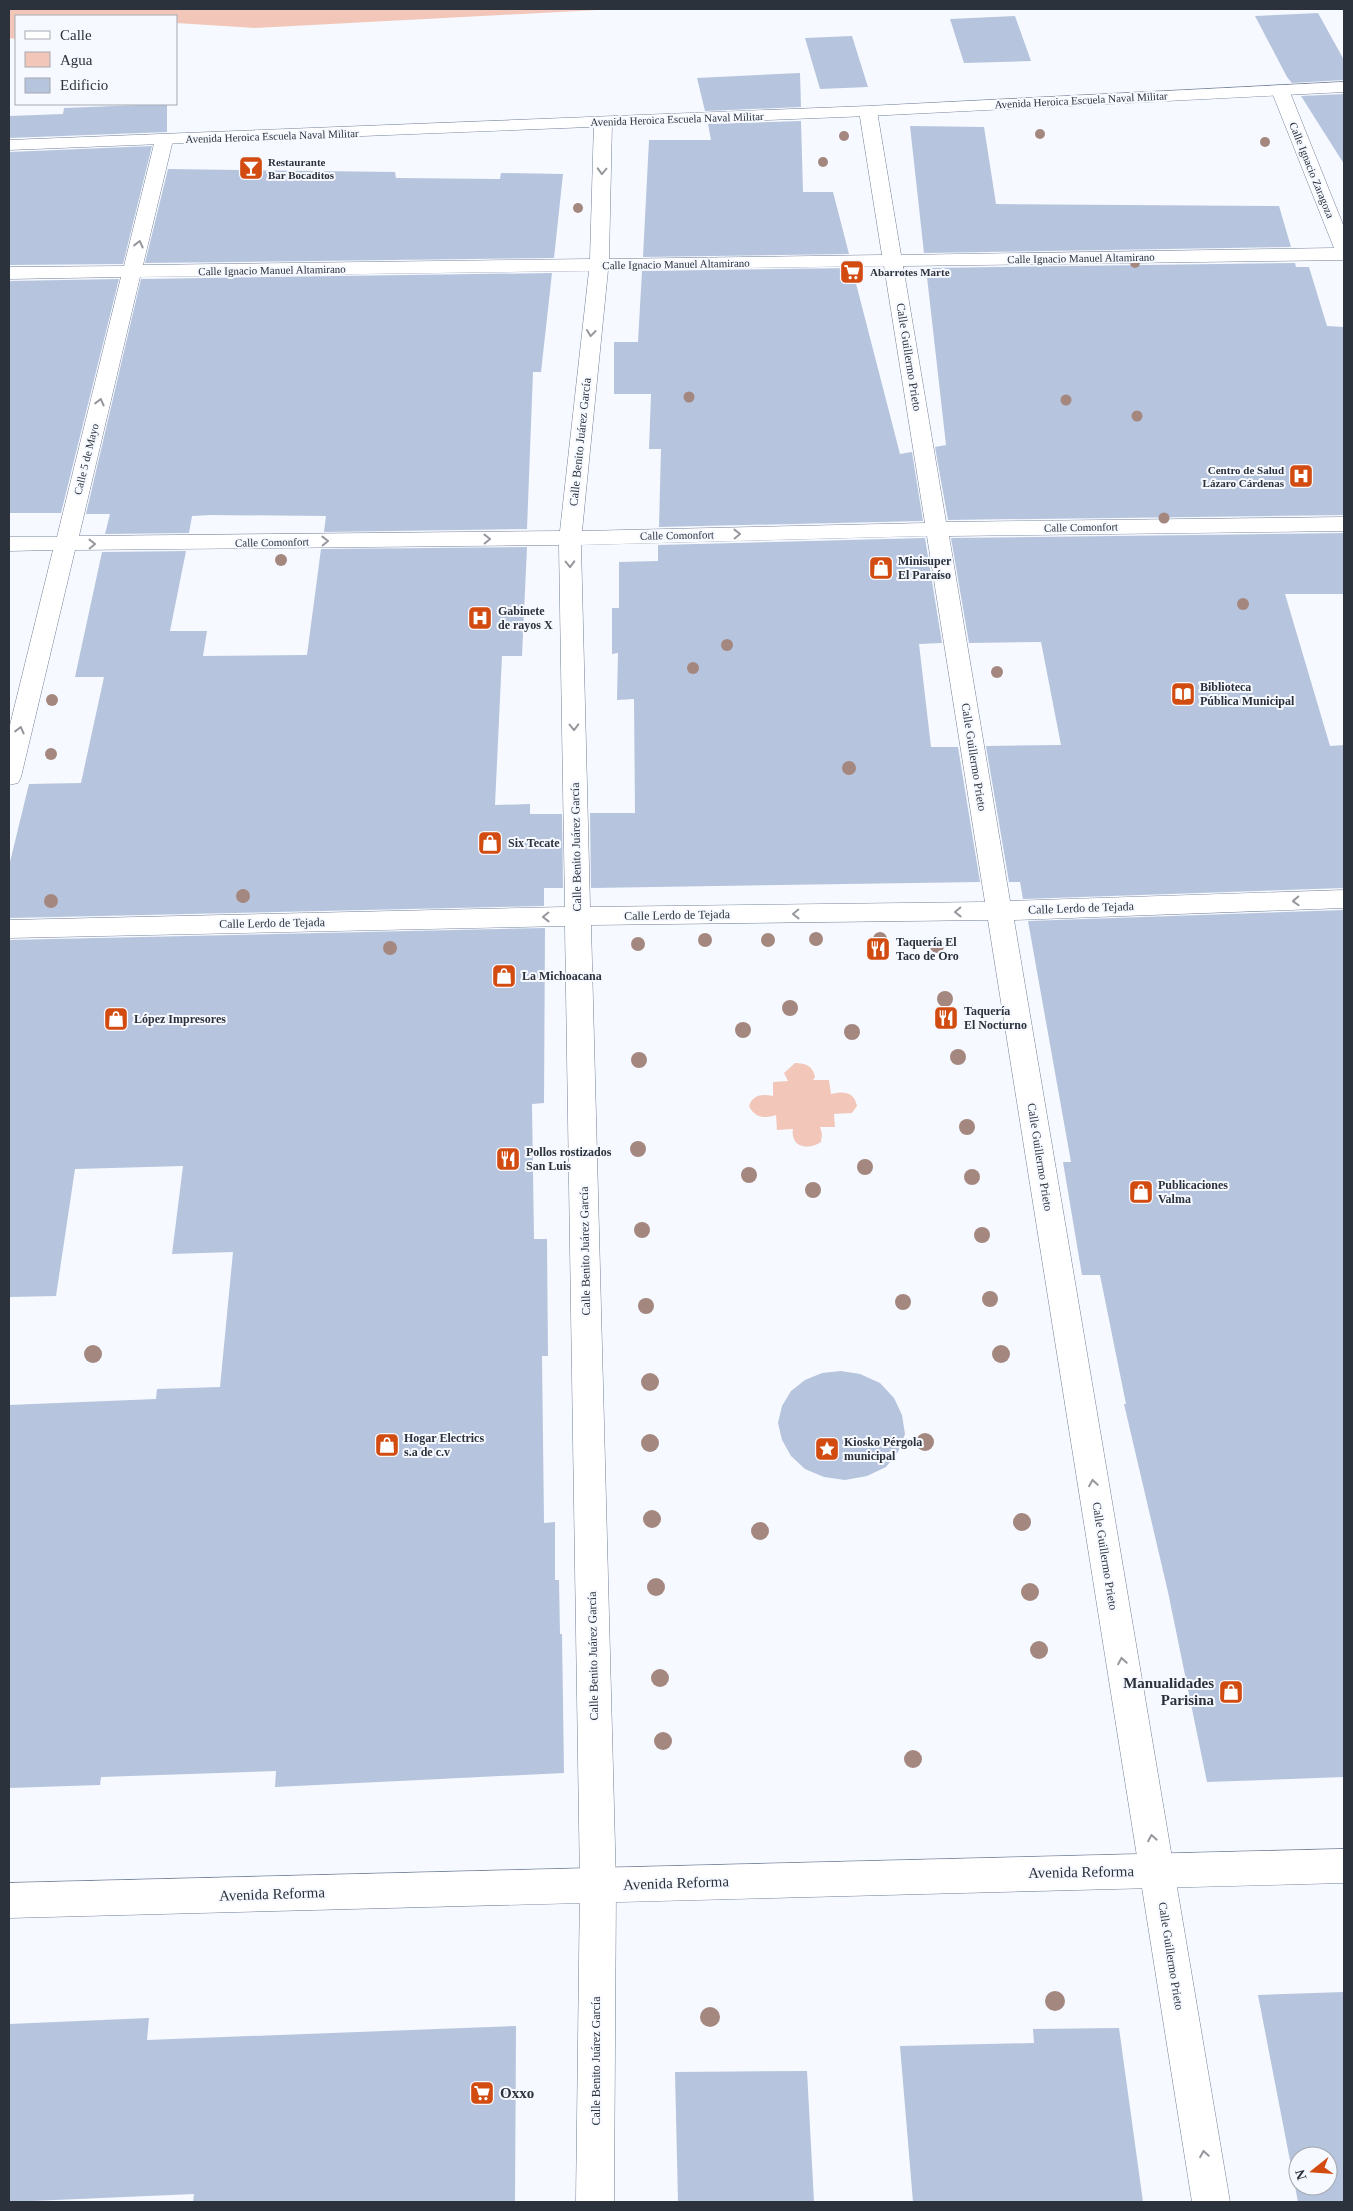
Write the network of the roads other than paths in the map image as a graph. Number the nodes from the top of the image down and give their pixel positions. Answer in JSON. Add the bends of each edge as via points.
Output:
{"nodes":[{"id":1,"x":1344,"y":87,"type":"edge"},
{"id":2,"x":1280,"y":90,"type":"junction"},
{"id":3,"x":868,"y":111,"type":"junction"},
{"id":4,"x":603,"y":122,"type":"junction"},
{"id":5,"x":164,"y":140,"type":"junction"},
{"id":6,"x":9,"y":145,"type":"edge"},
{"id":7,"x":1344,"y":250,"type":"edge"},
{"id":8,"x":1344,"y":254,"type":"edge"},
{"id":9,"x":893,"y":261,"type":"junction"},
{"id":10,"x":599,"y":265,"type":"junction"},
{"id":11,"x":132,"y":272,"type":"junction"},
{"id":12,"x":9,"y":273,"type":"edge"},
{"id":13,"x":1344,"y":524,"type":"edge"},
{"id":14,"x":937,"y":529,"type":"junction"},
{"id":15,"x":570,"y":538,"type":"junction"},
{"id":16,"x":9,"y":544,"type":"edge"},
{"id":17,"x":66,"y":544,"type":"junction"},
{"id":18,"x":9,"y":777,"type":"edge"},
{"id":19,"x":1344,"y":900,"type":"edge"},
{"id":20,"x":999,"y":911,"type":"junction"},
{"id":21,"x":578,"y":916,"type":"junction"},
{"id":22,"x":9,"y":929,"type":"edge"},
{"id":23,"x":1344,"y":1866,"type":"edge"},
{"id":24,"x":1158,"y":1870,"type":"junction"},
{"id":25,"x":598,"y":1885,"type":"junction"},
{"id":26,"x":9,"y":1901,"type":"edge"},
{"id":27,"x":595,"y":2202,"type":"edge"},
{"id":28,"x":1212,"y":2202,"type":"edge"}],
"edges":[{"from":1,"to":2,"type":"street","name":"Avenida Heroica Escuela Naval Militar"},
{"from":2,"to":3,"type":"street","name":"Avenida Heroica Escuela Naval Militar"},
{"from":2,"to":7,"type":"street","name":"Calle Ignacio Zaragoza"},
{"from":3,"to":4,"type":"street","name":"Avenida Heroica Escuela Naval Militar"},
{"from":3,"to":9,"type":"street","name":"Calle Guillermo Prieto"},
{"from":4,"to":5,"type":"street","name":"Avenida Heroica Escuela Naval Militar"},
{"from":4,"to":10,"type":"street","name":"Calle Benito Juárez García","one_way":true},
{"from":5,"to":6,"type":"street","name":"Avenida Heroica Escuela Naval Militar"},
{"from":11,"to":5,"type":"street","name":"Calle 5 de Mayo","one_way":true},
{"from":8,"to":9,"type":"street","name":"Calle Ignacio Manuel Altamirano"},
{"from":9,"to":10,"type":"street","name":"Calle Ignacio Manuel Altamirano"},
{"from":9,"to":14,"type":"street","name":"Calle Guillermo Prieto"},
{"from":10,"to":11,"type":"street","name":"Calle Ignacio Manuel Altamirano"},
{"from":10,"to":15,"type":"street","name":"Calle Benito Juárez García","one_way":true},
{"from":11,"to":12,"type":"street","name":"Calle Ignacio Manuel Altamirano"},
{"from":17,"to":11,"type":"street","name":"Calle 5 de Mayo","one_way":true},
{"from":13,"to":14,"type":"street","name":"Calle Comonfort"},
{"from":15,"to":14,"type":"street","name":"Calle Comonfort","one_way":true},
{"from":14,"to":20,"type":"street","name":"Calle Guillermo Prieto"},
{"from":17,"to":15,"type":"street","name":"Calle Comonfort","one_way":true},
{"from":15,"to":21,"type":"street","name":"Calle Benito Juárez García","one_way":true},
{"from":16,"to":17,"type":"street","name":"Calle Comonfort"},
{"from":18,"to":17,"type":"street","name":"Calle 5 de Mayo","one_way":true},
{"from":19,"to":20,"type":"street","name":"Calle Lerdo de Tejada","one_way":true},
{"from":20,"to":21,"type":"street","name":"Calle Lerdo de Tejada","one_way":true},
{"from":24,"to":20,"type":"street","name":"Calle Guillermo Prieto","one_way":true},
{"from":21,"to":22,"type":"street","name":"Calle Lerdo de Tejada","one_way":true},
{"from":21,"to":25,"type":"street","name":"Calle Benito Juárez García"},
{"from":23,"to":24,"type":"street","name":"Avenida Reforma"},
{"from":24,"to":25,"type":"street","name":"Avenida Reforma"},
{"from":28,"to":24,"type":"street","name":"Calle Guillermo Prieto","one_way":true},
{"from":25,"to":26,"type":"street","name":"Avenida Reforma"},
{"from":25,"to":27,"type":"street","name":"Calle Benito Juárez García"}]}
